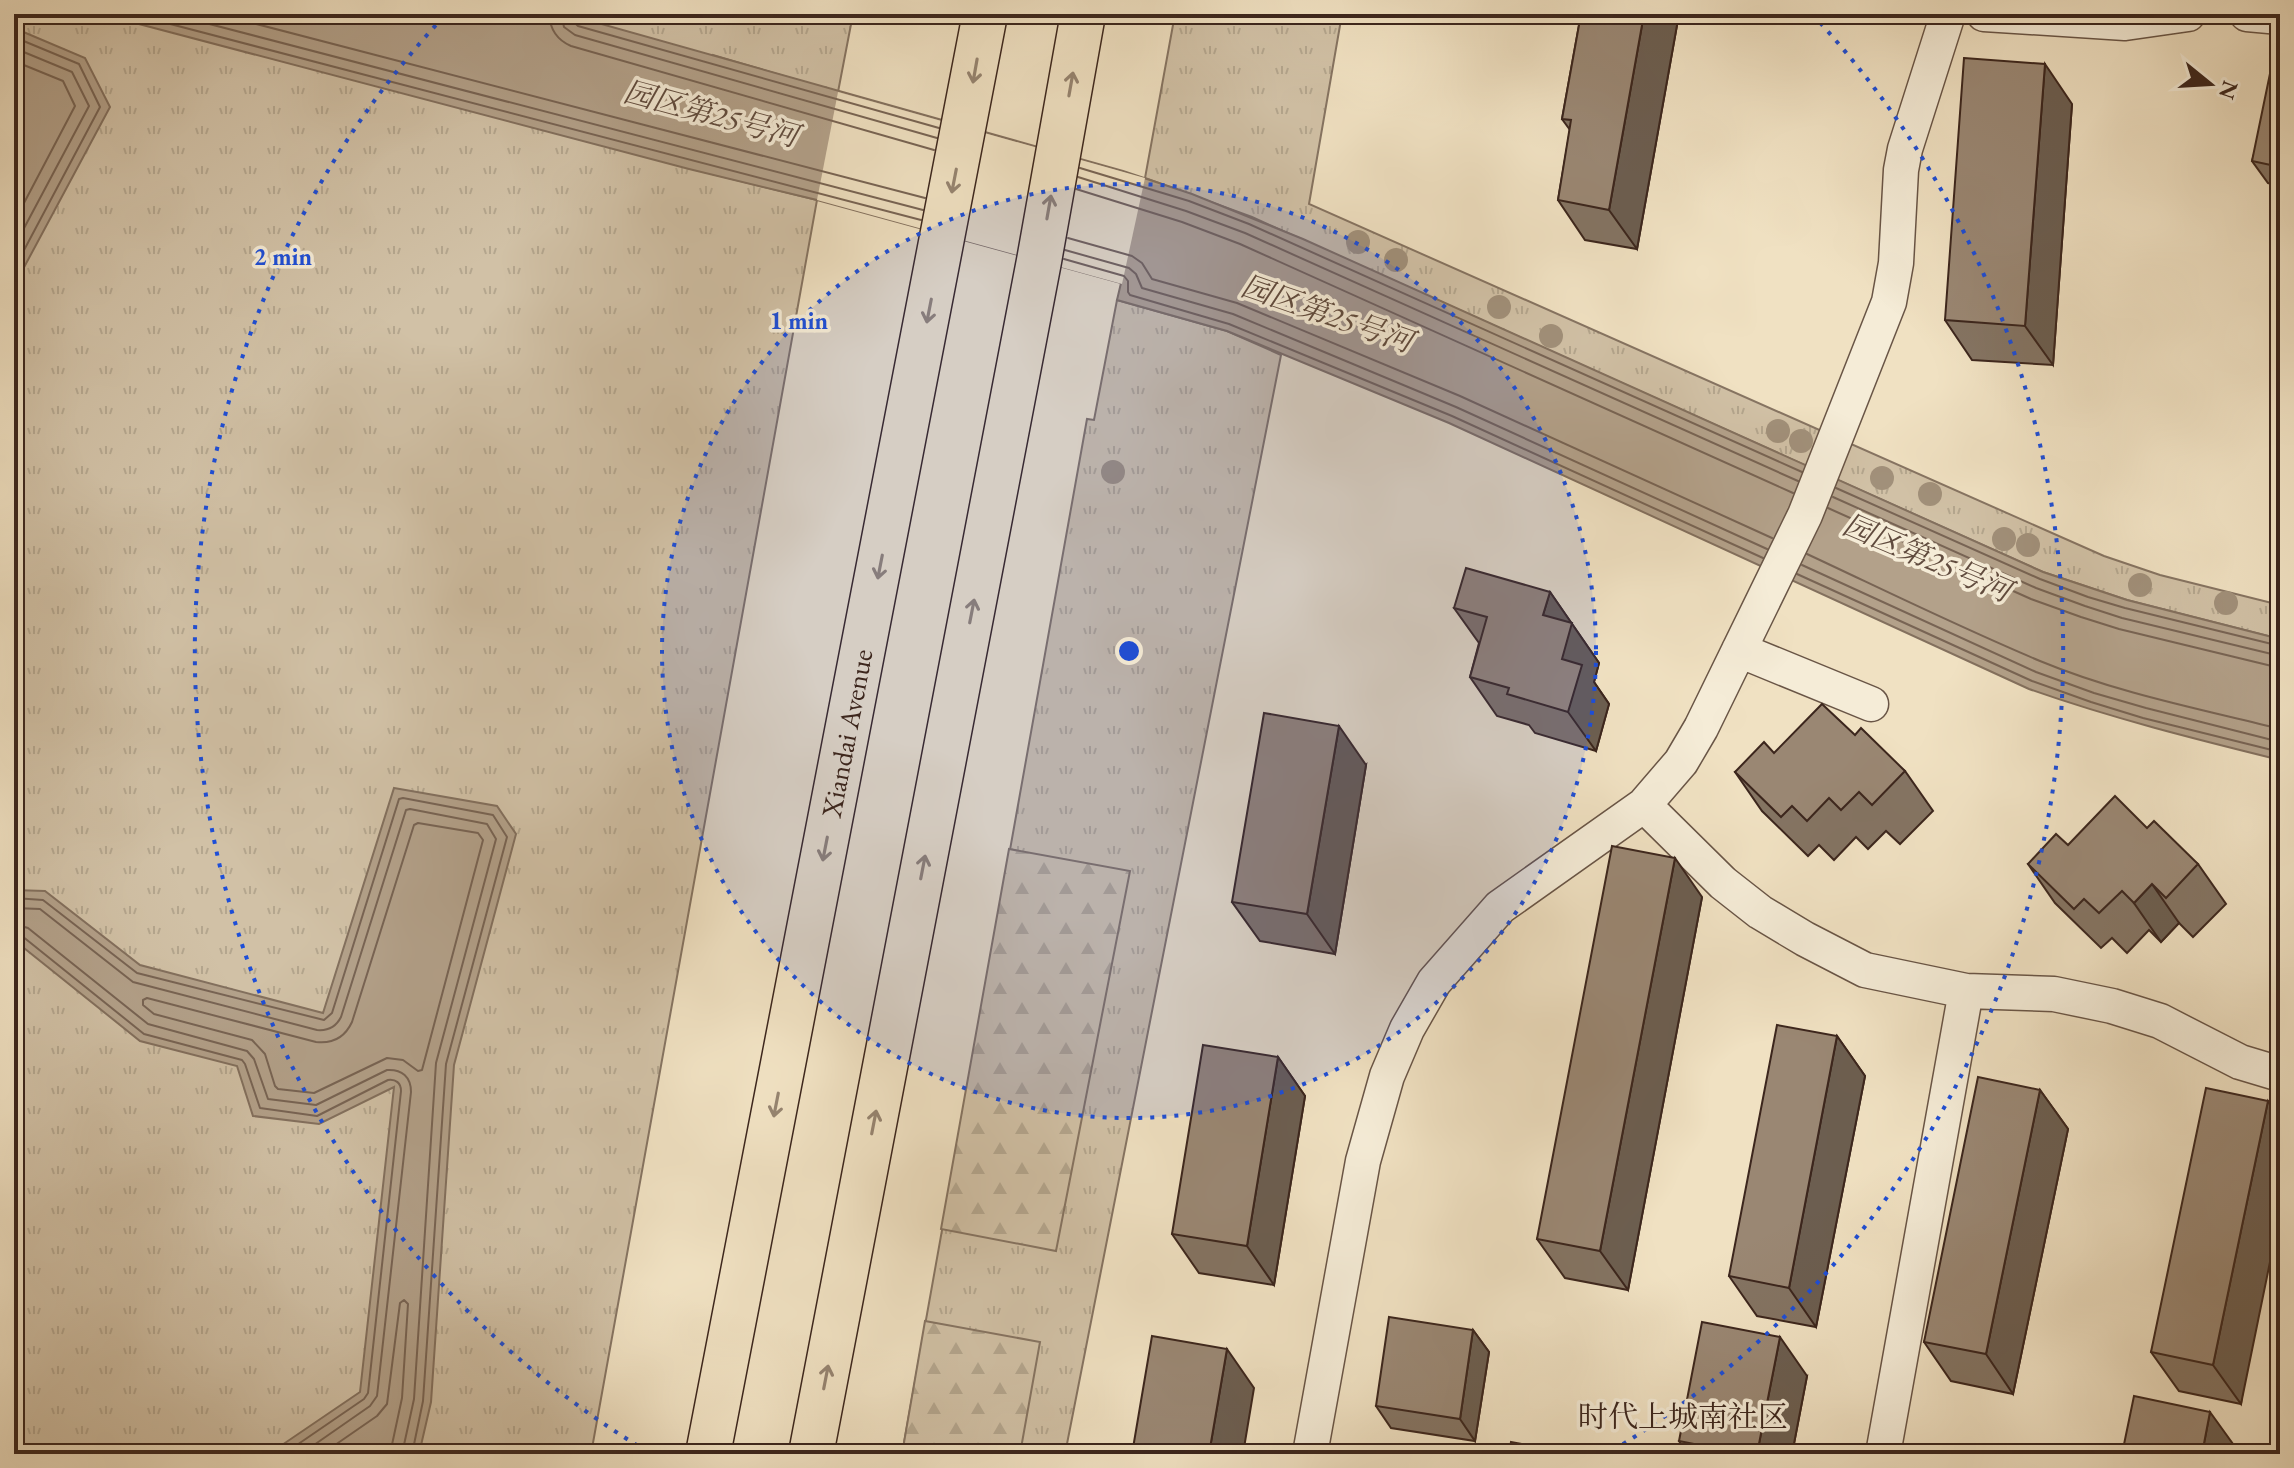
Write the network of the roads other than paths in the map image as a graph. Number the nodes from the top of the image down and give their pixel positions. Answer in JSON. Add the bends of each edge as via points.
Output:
{"nodes":[{"id":1,"x":985,"y":14,"type":"edge"},
{"id":2,"x":1083,"y":14,"type":"edge"},
{"id":3,"x":1948,"y":14,"type":"edge"},
{"id":4,"x":1984,"y":14,"type":"edge"},
{"id":5,"x":2188,"y":14,"type":"edge"},
{"id":6,"x":2247,"y":14,"type":"edge"},
{"id":7,"x":2280,"y":17,"type":"edge"},
{"id":8,"x":1739,"y":650,"type":"junction"},
{"id":9,"x":1871,"y":704,"type":"dead end"},
{"id":10,"x":1644,"y":805,"type":"junction"},
{"id":11,"x":1966,"y":991,"type":"junction"},
{"id":12,"x":2280,"y":1074,"type":"edge"},
{"id":13,"x":708,"y":1454,"type":"edge"},
{"id":14,"x":811,"y":1454,"type":"edge"},
{"id":15,"x":1310,"y":1454,"type":"edge"},
{"id":16,"x":1883,"y":1454,"type":"edge"}],
"edges":[{"from":1,"to":13,"type":"main road","name":"Xiandai Avenue","one_way":true},
{"from":14,"to":2,"type":"main road","one_way":true},
{"from":3,"to":8,"type":"street","via":[[1905,149],[1889,302],[1805,515]]},
{"from":4,"to":5,"type":"street","via":[[2125,23]]},
{"from":6,"to":7,"type":"street"},
{"from":8,"to":9,"type":"street"},
{"from":8,"to":10,"type":"street","via":[[1681,762]]},
{"from":10,"to":11,"type":"street","via":[[1723,883],[1805,939],[1865,970]]},
{"from":10,"to":15,"type":"street","via":[[1500,907],[1434,982],[1407,1029],[1387,1076],[1363,1161]]},
{"from":11,"to":12,"type":"street","via":[[2054,994],[2112,1006],[2160,1021],[2240,1062]]},
{"from":11,"to":16,"type":"street"}]}
